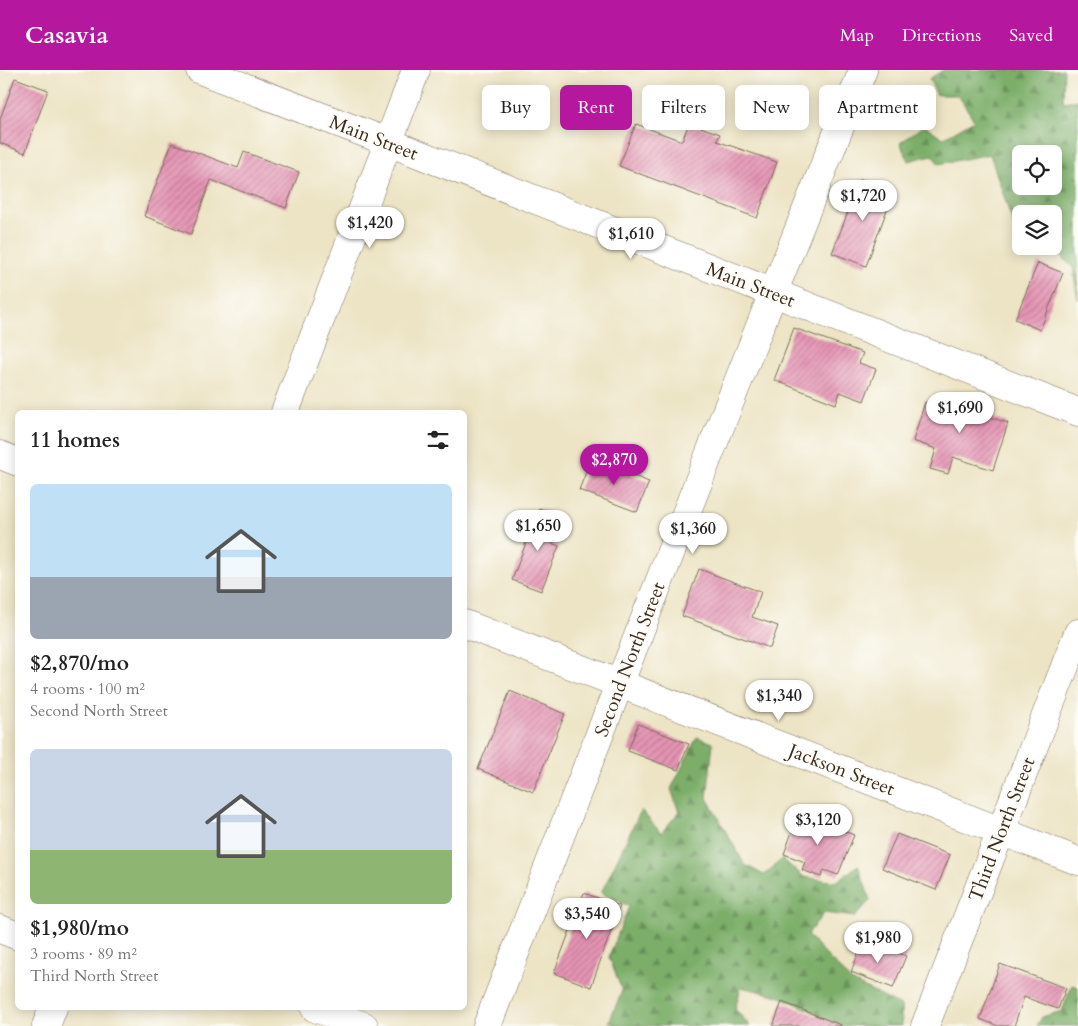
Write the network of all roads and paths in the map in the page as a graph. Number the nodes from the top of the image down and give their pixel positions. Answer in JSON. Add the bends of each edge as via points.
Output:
{"nodes":[{"id":1,"x":200,"y":70,"type":"edge"},
{"id":2,"x":416,"y":70,"type":"edge"},
{"id":3,"x":863,"y":70,"type":"edge"},
{"id":4,"x":388,"y":142,"type":"junction"},
{"id":5,"x":773,"y":293,"type":"junction"},
{"id":6,"x":286,"y":410,"type":"edge"},
{"id":7,"x":1078,"y":412,"type":"edge"},
{"id":8,"x":0,"y":456,"type":"edge"},
{"id":9,"x":15,"y":461,"type":"edge"},
{"id":10,"x":467,"y":625,"type":"edge"},
{"id":11,"x":1078,"y":633,"type":"edge"},
{"id":12,"x":619,"y":683,"type":"junction"},
{"id":13,"x":1000,"y":830,"type":"junction"},
{"id":14,"x":1078,"y":861,"type":"edge"},
{"id":15,"x":0,"y":929,"type":"edge"},
{"id":16,"x":15,"y":935,"type":"edge"},
{"id":17,"x":52,"y":1010,"type":"edge"},
{"id":18,"x":320,"y":1010,"type":"edge"},
{"id":19,"x":46,"y":1026,"type":"edge"},
{"id":20,"x":364,"y":1026,"type":"edge"},
{"id":21,"x":487,"y":1026,"type":"edge"},
{"id":22,"x":925,"y":1026,"type":"edge"}],
"edges":[{"from":1,"to":4,"type":"street","name":"Main Street"},
{"from":2,"to":4,"type":"street"},
{"from":3,"to":5,"type":"street","name":"Second North Street"},
{"from":4,"to":5,"type":"street","name":"Main Street"},
{"from":4,"to":6,"type":"street"},
{"from":5,"to":7,"type":"street","name":"Main Street"},
{"from":5,"to":12,"type":"street","name":"Second North Street"},
{"from":8,"to":9,"type":"street"},
{"from":10,"to":12,"type":"street","name":"Jackson Street"},
{"from":11,"to":13,"type":"street","name":"Third North Street"},
{"from":12,"to":13,"type":"street","name":"Jackson Street"},
{"from":12,"to":21,"type":"street","name":"Second North Street"},
{"from":13,"to":14,"type":"street","name":"Jackson Street"},
{"from":13,"to":22,"type":"street","name":"Third North Street"},
{"from":15,"to":16,"type":"street"},
{"from":17,"to":19,"type":"street"},
{"from":18,"to":20,"type":"street"}]}
